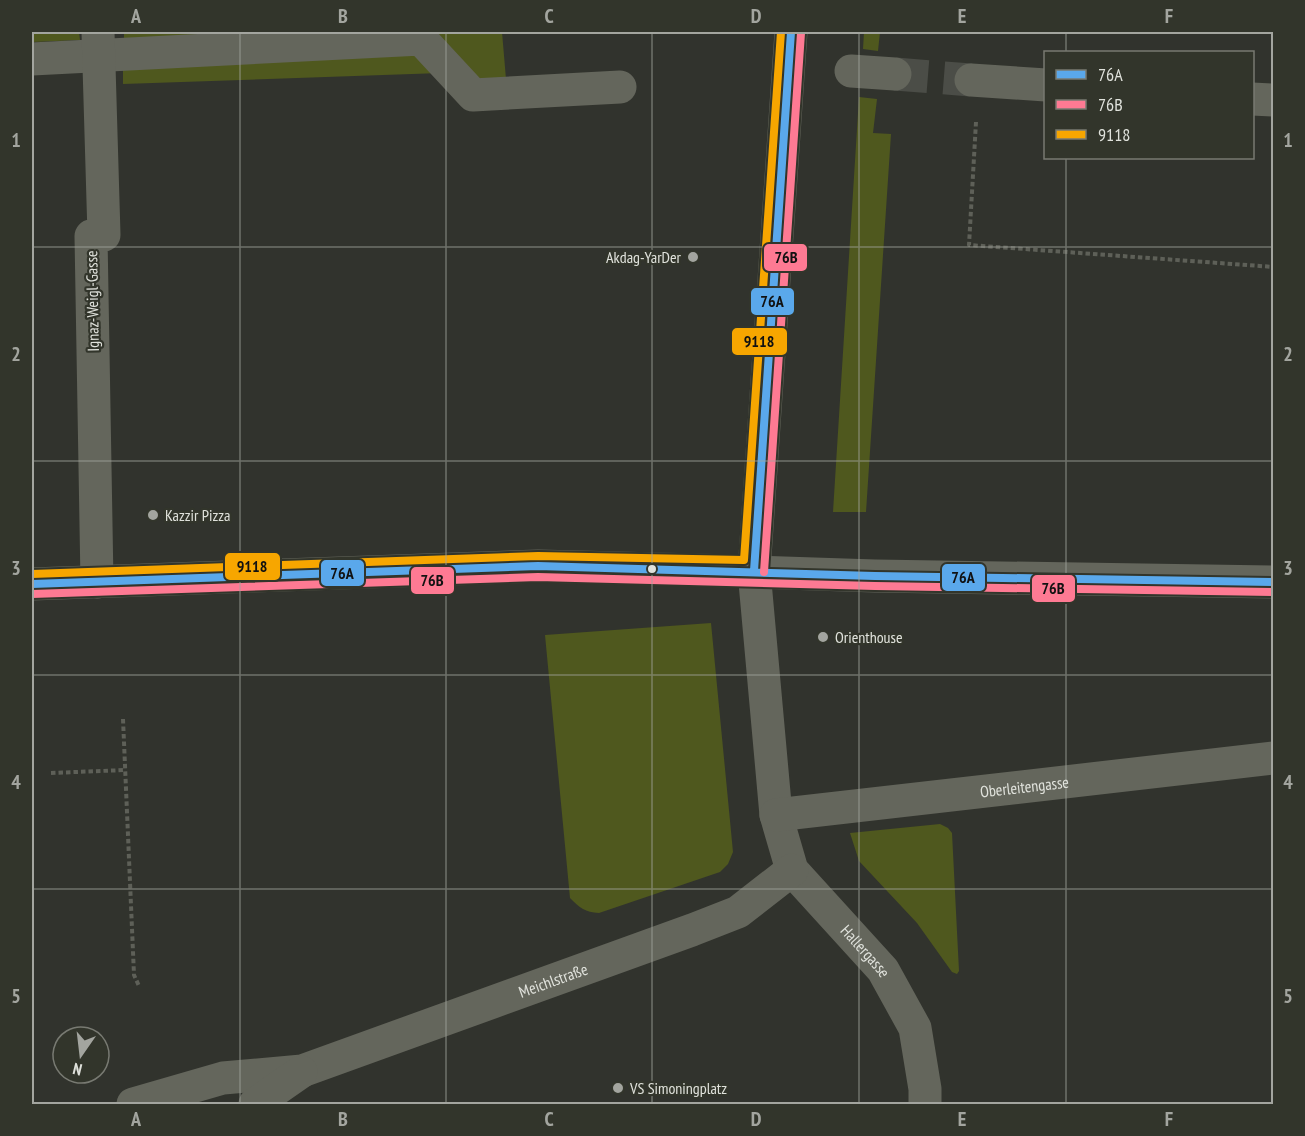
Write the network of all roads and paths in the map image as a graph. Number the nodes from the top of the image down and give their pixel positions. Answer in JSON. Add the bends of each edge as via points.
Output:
{"nodes":[{"id":1,"x":791,"y":32,"type":"edge"},
{"id":2,"x":99,"y":44,"type":"edge"},
{"id":3,"x":32,"y":59,"type":"edge"},
{"id":4,"x":851,"y":71,"type":"dead end"},
{"id":5,"x":895,"y":74,"type":"tunnel mouth"},
{"id":6,"x":975,"y":80,"type":"joint"},
{"id":7,"x":1044,"y":85,"type":"edge"},
{"id":8,"x":620,"y":87,"type":"dead end"},
{"id":9,"x":1254,"y":99,"type":"edge"},
{"id":10,"x":1274,"y":100,"type":"edge"},
{"id":11,"x":1274,"y":267,"type":"edge"},
{"id":12,"x":754,"y":571,"type":"junction"},
{"id":13,"x":97,"y":582,"type":"junction"},
{"id":14,"x":1274,"y":582,"type":"edge"},
{"id":15,"x":32,"y":584,"type":"edge"},
{"id":16,"x":123,"y":719,"type":"dead end"},
{"id":17,"x":1274,"y":758,"type":"edge"},
{"id":18,"x":125,"y":770,"type":"junction"},
{"id":19,"x":51,"y":773,"type":"dead end"},
{"id":20,"x":776,"y":815,"type":"junction"},
{"id":21,"x":792,"y":870,"type":"junction"},
{"id":22,"x":139,"y":986,"type":"dead end"},
{"id":23,"x":302,"y":1071,"type":"junction"},
{"id":24,"x":133,"y":1104,"type":"edge"},
{"id":25,"x":255,"y":1104,"type":"edge"},
{"id":26,"x":291,"y":1104,"type":"edge"},
{"id":27,"x":925,"y":1104,"type":"edge"}],
"edges":[{"from":1,"to":12,"type":"street","name":"Hallergasse"},
{"from":2,"to":3,"type":"street"},
{"from":2,"to":8,"type":"street","via":[[421,39],[473,95]]},
{"from":2,"to":13,"type":"street","name":"Ignaz-Weigl-Gasse","via":[[104,235],[91,236]]},
{"from":4,"to":5,"type":"street"},
{"from":6,"to":7,"type":"street"},
{"from":6,"to":11,"type":"path","via":[[969,245]]},
{"from":9,"to":10,"type":"street"},
{"from":12,"to":13,"type":"street","via":[[538,566]]},
{"from":12,"to":14,"type":"street"},
{"from":12,"to":20,"type":"street","name":"Hallergasse"},
{"from":13,"to":15,"type":"street"},
{"from":16,"to":18,"type":"path"},
{"from":17,"to":20,"type":"street","name":"Oberleitengasse"},
{"from":18,"to":19,"type":"path"},
{"from":18,"to":22,"type":"path","via":[[134,975]]},
{"from":20,"to":21,"type":"street","name":"Hallergasse"},
{"from":21,"to":23,"type":"street","name":"Meichlstraße","via":[[738,912]]},
{"from":21,"to":27,"type":"street","name":"Hallergasse","via":[[883,970],[915,1028]]},
{"from":23,"to":24,"type":"street","name":"Meichlstraße","via":[[223,1077]]},
{"from":23,"to":25,"type":"street","name":"Meichlstraße"},
{"from":23,"to":26,"type":"street"}]}
